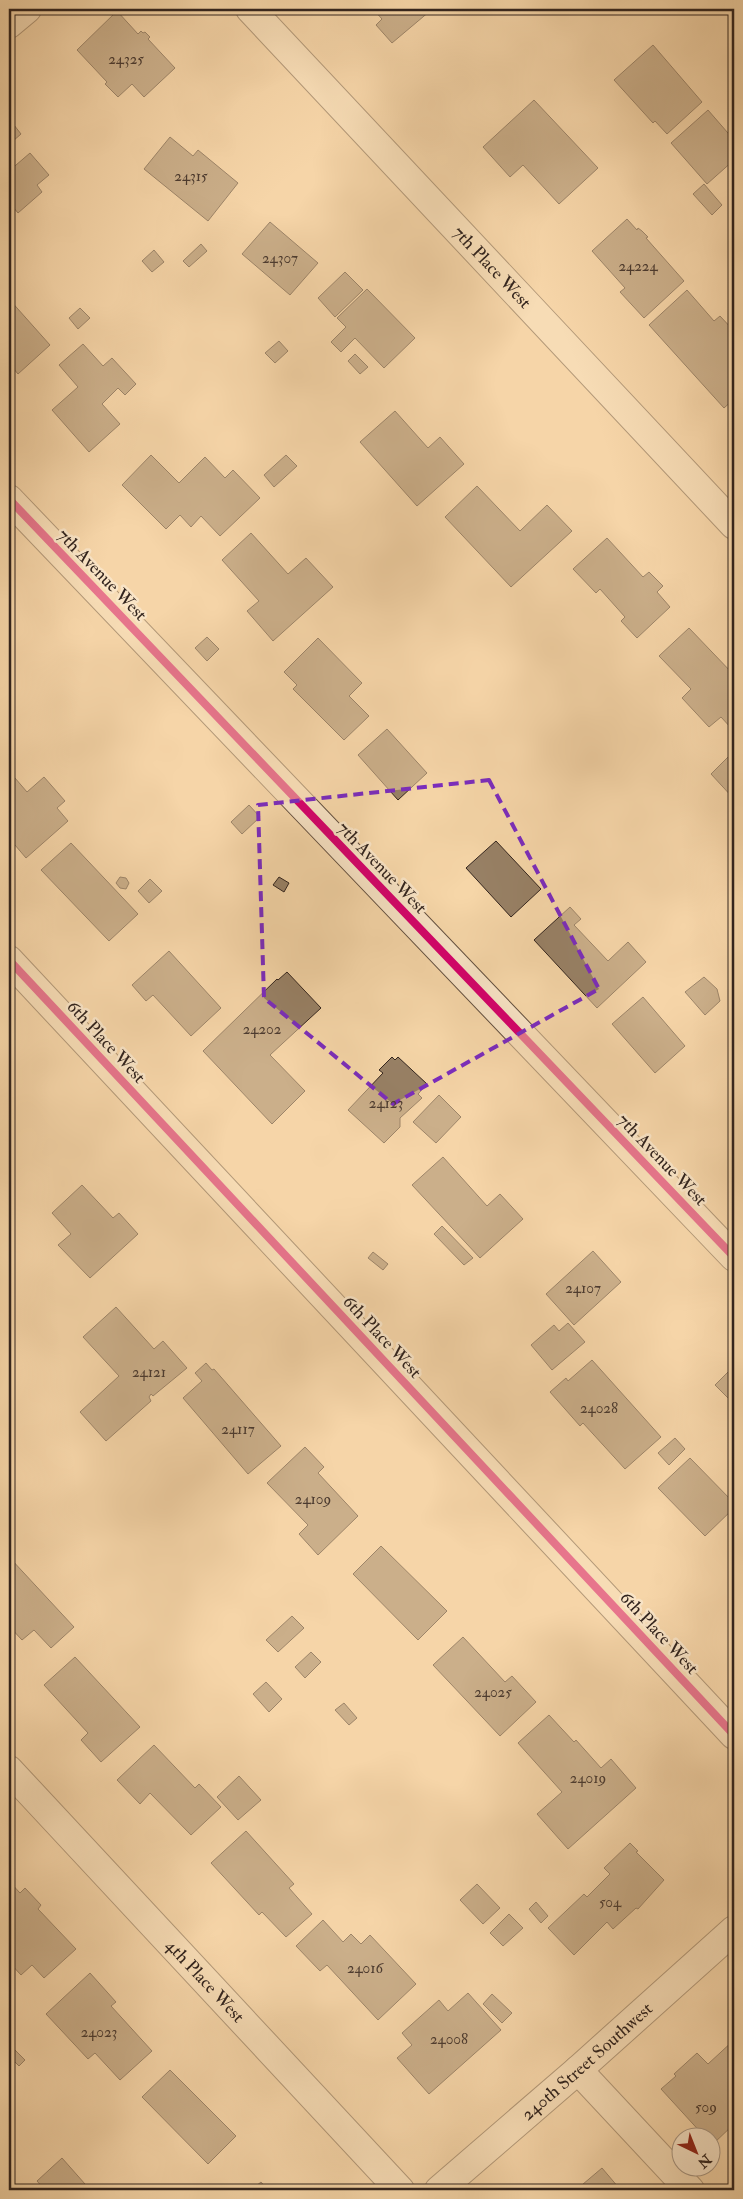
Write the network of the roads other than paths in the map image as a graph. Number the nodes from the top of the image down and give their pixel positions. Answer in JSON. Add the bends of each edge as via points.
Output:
{"nodes":[{"id":1,"x":27,"y":9,"type":"edge"},
{"id":2,"x":250,"y":9,"type":"edge"},
{"id":3,"x":9,"y":24,"type":"edge"},
{"id":4,"x":9,"y":499,"type":"edge"},
{"id":5,"x":734,"y":525,"type":"edge"},
{"id":6,"x":9,"y":960,"type":"edge"},
{"id":7,"x":734,"y":1257,"type":"edge"},
{"id":8,"x":734,"y":1735,"type":"edge"},
{"id":9,"x":9,"y":1770,"type":"edge"},
{"id":10,"x":734,"y":1930,"type":"edge"},
{"id":11,"x":578,"y":2070,"type":"junction"},
{"id":12,"x":400,"y":2190,"type":"edge"},
{"id":13,"x":439,"y":2190,"type":"edge"},
{"id":14,"x":690,"y":2190,"type":"edge"}],
"edges":[{"from":1,"to":3,"type":"street"},
{"from":2,"to":5,"type":"street","name":"7th Place West"},
{"from":4,"to":7,"type":"street","name":"7th Avenue West"},
{"from":6,"to":8,"type":"street","name":"6th Place West"},
{"from":9,"to":12,"type":"street","name":"4th Place West"},
{"from":10,"to":11,"type":"street","name":"240th Street Southwest"},
{"from":11,"to":13,"type":"street","name":"240th Street Southwest"},
{"from":11,"to":14,"type":"street"}]}
